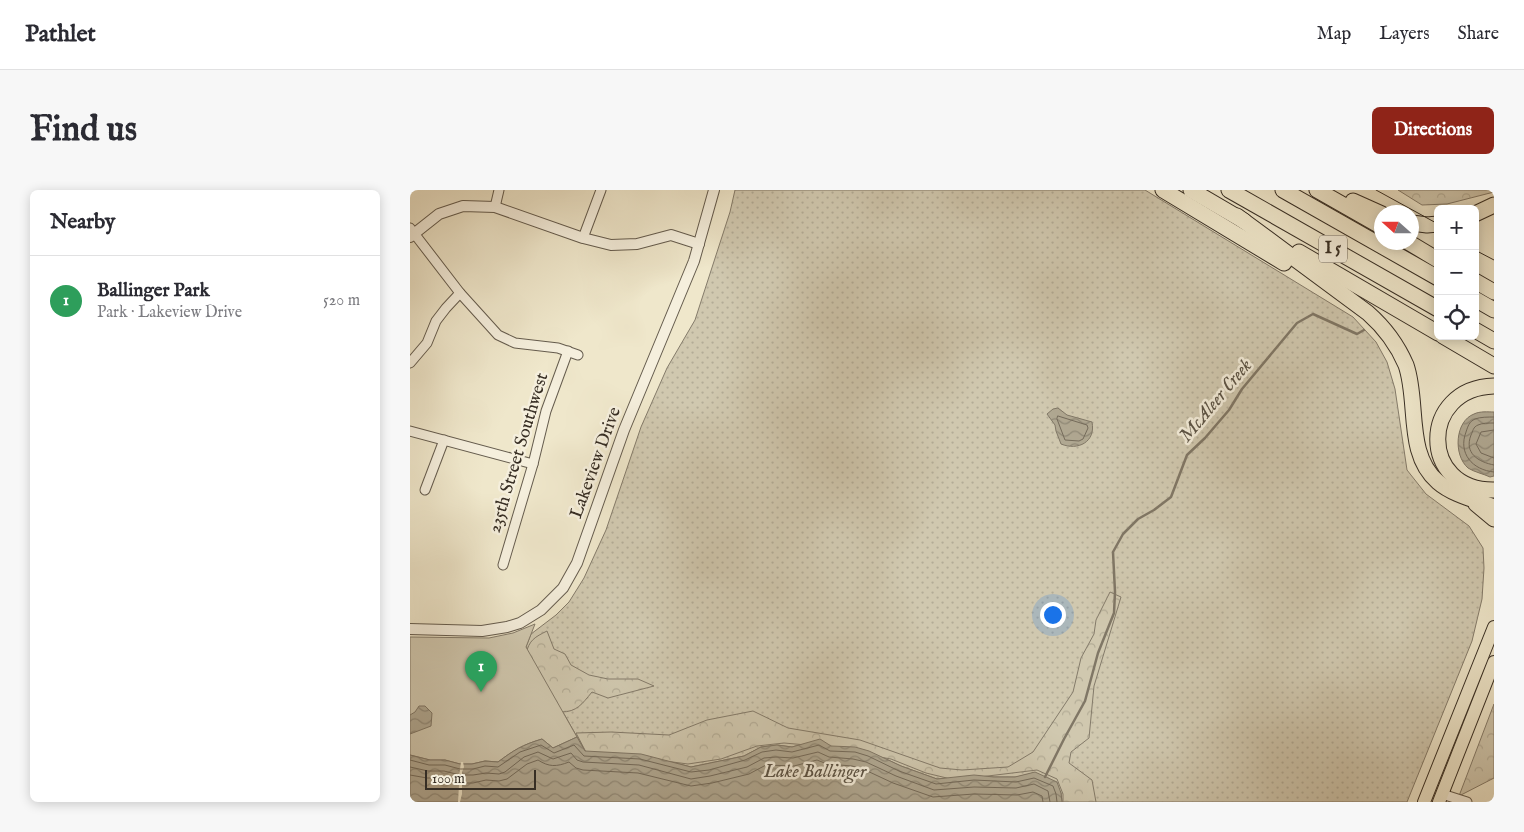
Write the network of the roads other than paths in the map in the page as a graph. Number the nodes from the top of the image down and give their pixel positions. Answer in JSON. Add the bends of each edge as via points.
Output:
{"nodes":[{"id":1,"x":500,"y":190,"type":"edge"},
{"id":2,"x":601,"y":190,"type":"edge"},
{"id":3,"x":714,"y":190,"type":"edge"},
{"id":4,"x":1163,"y":190,"type":"edge"},
{"id":5,"x":1191,"y":190,"type":"edge"},
{"id":6,"x":1229,"y":190,"type":"edge"},
{"id":7,"x":1284,"y":190,"type":"edge"},
{"id":8,"x":1289,"y":190,"type":"edge"},
{"id":9,"x":1317,"y":190,"type":"edge"},
{"id":10,"x":1332,"y":190,"type":"edge"},
{"id":11,"x":1494,"y":205,"type":"edge"},
{"id":12,"x":495,"y":206,"type":"junction"},
{"id":13,"x":1313,"y":207,"type":"junction"},
{"id":14,"x":1374,"y":210,"type":"edge"},
{"id":15,"x":1479,"y":212,"type":"edge"},
{"id":16,"x":1237,"y":216,"type":"junction"},
{"id":17,"x":1374,"y":222,"type":"edge"},
{"id":18,"x":1419,"y":224,"type":"edge"},
{"id":19,"x":1434,"y":224,"type":"edge"},
{"id":20,"x":411,"y":233,"type":"edge"},
{"id":21,"x":583,"y":238,"type":"junction"},
{"id":22,"x":699,"y":244,"type":"junction"},
{"id":23,"x":1419,"y":249,"type":"edge"},
{"id":24,"x":1434,"y":258,"type":"edge"},
{"id":25,"x":1434,"y":276,"type":"edge"},
{"id":26,"x":1479,"y":283,"type":"edge"},
{"id":27,"x":1494,"y":292,"type":"edge"},
{"id":28,"x":460,"y":293,"type":"junction"},
{"id":29,"x":1479,"y":301,"type":"edge"},
{"id":30,"x":1434,"y":307,"type":"edge"},
{"id":31,"x":1494,"y":310,"type":"edge"},
{"id":32,"x":1368,"y":313,"type":"junction"},
{"id":33,"x":1434,"y":331,"type":"edge"},
{"id":34,"x":1479,"y":332,"type":"edge"},
{"id":35,"x":1450,"y":340,"type":"edge"},
{"id":36,"x":1494,"y":341,"type":"edge"},
{"id":37,"x":568,"y":351,"type":"junction"},
{"id":38,"x":578,"y":355,"type":"dead end"},
{"id":39,"x":410,"y":363,"type":"edge"},
{"id":40,"x":1494,"y":366,"type":"edge"},
{"id":41,"x":1494,"y":386,"type":"edge"},
{"id":42,"x":410,"y":431,"type":"edge"},
{"id":43,"x":444,"y":440,"type":"junction"},
{"id":44,"x":533,"y":464,"type":"junction"},
{"id":45,"x":425,"y":490,"type":"dead end"},
{"id":46,"x":1494,"y":490,"type":"edge"},
{"id":47,"x":1462,"y":495,"type":"junction"},
{"id":48,"x":1494,"y":507,"type":"edge"},
{"id":49,"x":1494,"y":519,"type":"edge"},
{"id":50,"x":503,"y":565,"type":"dead end"},
{"id":51,"x":1494,"y":627,"type":"edge"},
{"id":52,"x":410,"y":628,"type":"edge"},
{"id":53,"x":1494,"y":662,"type":"edge"},
{"id":54,"x":1436,"y":771,"type":"junction"},
{"id":55,"x":1440,"y":798,"type":"edge"},
{"id":56,"x":1424,"y":802,"type":"edge"},
{"id":57,"x":1431,"y":802,"type":"edge"},
{"id":58,"x":1466,"y":802,"type":"edge"}],
"edges":[{"from":1,"to":12,"type":"street"},
{"from":2,"to":21,"type":"street"},
{"from":3,"to":22,"type":"street","name":"Lakeview Drive"},
{"from":4,"to":32,"type":"highway"},
{"from":5,"to":16,"type":"highway"},
{"from":6,"to":30,"type":"highway","number":"I 5"},
{"from":7,"to":13,"type":"highway","number":"I 5"},
{"from":8,"to":13,"type":"highway"},
{"from":9,"to":17,"type":"highway"},
{"from":10,"to":14,"type":"highway"},
{"from":11,"to":15,"type":"highway"},
{"from":12,"to":20,"type":"street","via":[[464,206],[439,214]]},
{"from":12,"to":21,"type":"street"},
{"from":13,"to":25,"type":"highway","number":"I 5"},
{"from":16,"to":32,"type":"highway"},
{"from":16,"to":33,"type":"highway"},
{"from":18,"to":19,"type":"highway"},
{"from":20,"to":28,"type":"street"},
{"from":21,"to":22,"type":"street","via":[[611,245],[637,244],[671,235]]},
{"from":22,"to":52,"type":"street","name":"Lakeview Drive","via":[[624,430],[576,563],[563,588],[541,610],[507,627],[482,631]]},
{"from":23,"to":24,"type":"highway"},
{"from":26,"to":27,"type":"highway"},
{"from":28,"to":37,"type":"street","via":[[492,331],[504,339]]},
{"from":28,"to":39,"type":"street","via":[[436,321],[427,343]]},
{"from":29,"to":31,"type":"highway"},
{"from":32,"to":47,"type":"highway","via":[[1389,335],[1406,367],[1416,436],[1424,464],[1437,482]]},
{"from":34,"to":36,"type":"highway"},
{"from":35,"to":40,"type":"highway"},
{"from":37,"to":38,"type":"street"},
{"from":37,"to":44,"type":"street","name":"235th Street Southwest","via":[[546,411]]},
{"from":41,"to":46,"type":"highway","via":[[1476,388],[1457,398],[1444,414],[1438,445],[1440,456],[1453,476],[1469,486]]},
{"from":42,"to":43,"type":"street"},
{"from":43,"to":44,"type":"street"},
{"from":43,"to":45,"type":"street"},
{"from":44,"to":50,"type":"street","name":"235th Street Southwest"},
{"from":47,"to":48,"type":"highway"},
{"from":47,"to":49,"type":"highway"},
{"from":51,"to":54,"type":"main road"},
{"from":53,"to":55,"type":"main road"},
{"from":54,"to":55,"type":"main road"},
{"from":54,"to":56,"type":"main road"},
{"from":55,"to":57,"type":"main road","via":[[1435,795]]},
{"from":55,"to":58,"type":"street"}]}
